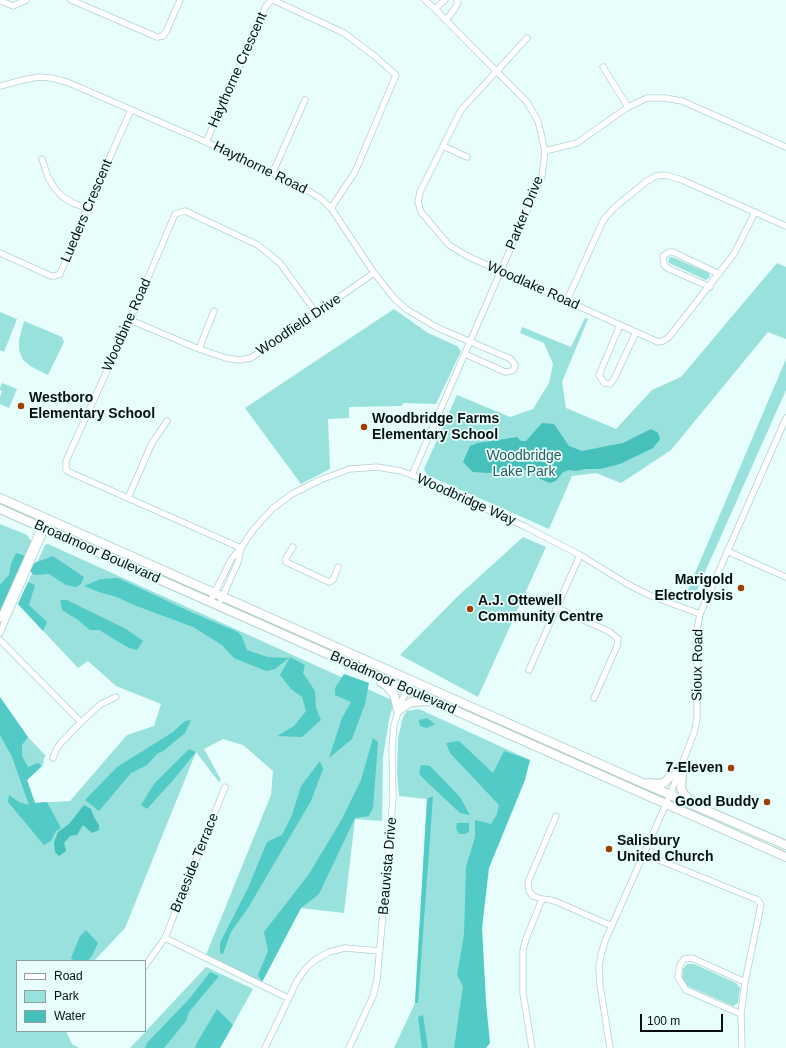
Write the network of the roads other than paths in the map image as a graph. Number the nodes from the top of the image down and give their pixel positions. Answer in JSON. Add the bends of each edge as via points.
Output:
{"nodes":[{"id":1,"x":1,"y":0,"type":"edge"},
{"id":2,"x":26,"y":0,"type":"edge"},
{"id":3,"x":71,"y":0,"type":"edge"},
{"id":4,"x":180,"y":0,"type":"edge"},
{"id":5,"x":273,"y":0,"type":"edge"},
{"id":6,"x":425,"y":0,"type":"edge"},
{"id":7,"x":445,"y":0,"type":"edge"},
{"id":8,"x":457,"y":0,"type":"edge"},
{"id":9,"x":435,"y":9,"type":"junction"},
{"id":10,"x":446,"y":20,"type":"junction"},
{"id":11,"x":527,"y":38,"type":"dead end"},
{"id":12,"x":603,"y":67,"type":"dead end"},
{"id":13,"x":497,"y":73,"type":"junction"},
{"id":14,"x":0,"y":86,"type":"edge"},
{"id":15,"x":305,"y":100,"type":"dead end"},
{"id":16,"x":628,"y":107,"type":"junction"},
{"id":17,"x":131,"y":110,"type":"junction"},
{"id":18,"x":206,"y":142,"type":"junction"},
{"id":19,"x":443,"y":146,"type":"junction"},
{"id":20,"x":786,"y":147,"type":"edge"},
{"id":21,"x":545,"y":151,"type":"junction"},
{"id":22,"x":466,"y":157,"type":"dead end"},
{"id":23,"x":42,"y":158,"type":"dead end"},
{"id":24,"x":273,"y":172,"type":"junction"},
{"id":25,"x":86,"y":208,"type":"junction"},
{"id":26,"x":331,"y":208,"type":"junction"},
{"id":27,"x":755,"y":212,"type":"junction"},
{"id":28,"x":786,"y":226,"type":"edge"},
{"id":29,"x":0,"y":253,"type":"edge"},
{"id":30,"x":501,"y":271,"type":"junction"},
{"id":31,"x":374,"y":273,"type":"junction"},
{"id":32,"x":719,"y":274,"type":"junction"},
{"id":33,"x":710,"y":287,"type":"junction"},
{"id":34,"x":567,"y":300,"type":"junction"},
{"id":35,"x":214,"y":311,"type":"dead end"},
{"id":36,"x":317,"y":314,"type":"junction"},
{"id":37,"x":130,"y":320,"type":"junction"},
{"id":38,"x":620,"y":324,"type":"junction"},
{"id":39,"x":636,"y":332,"type":"junction"},
{"id":40,"x":471,"y":341,"type":"junction"},
{"id":41,"x":199,"y":348,"type":"junction"},
{"id":42,"x":465,"y":354,"type":"junction"},
{"id":43,"x":786,"y":418,"type":"edge"},
{"id":44,"x":167,"y":421,"type":"dead end"},
{"id":45,"x":412,"y":475,"type":"junction"},
{"id":46,"x":0,"y":498,"type":"edge"},
{"id":47,"x":128,"y":498,"type":"junction"},
{"id":48,"x":0,"y":509,"type":"edge"},
{"id":49,"x":47,"y":519,"type":"junction"},
{"id":50,"x":43,"y":528,"type":"junction"},
{"id":51,"x":241,"y":548,"type":"junction"},
{"id":52,"x":293,"y":548,"type":"dead end"},
{"id":53,"x":727,"y":551,"type":"junction"},
{"id":54,"x":580,"y":555,"type":"junction"},
{"id":55,"x":338,"y":567,"type":"dead end"},
{"id":56,"x":786,"y":577,"type":"edge"},
{"id":57,"x":214,"y":592,"type":"junction"},
{"id":58,"x":222,"y":596,"type":"junction"},
{"id":59,"x":210,"y":602,"type":"junction"},
{"id":60,"x":218,"y":606,"type":"junction"},
{"id":61,"x":557,"y":608,"type":"junction"},
{"id":62,"x":700,"y":614,"type":"junction"},
{"id":63,"x":0,"y":619,"type":"edge"},
{"id":64,"x":0,"y":633,"type":"edge"},
{"id":65,"x":0,"y":640,"type":"edge"},
{"id":66,"x":529,"y":670,"type":"dead end"},
{"id":67,"x":369,"y":673,"type":"junction"},
{"id":68,"x":410,"y":680,"type":"junction"},
{"id":69,"x":406,"y":689,"type":"junction"},
{"id":70,"x":116,"y":697,"type":"dead end"},
{"id":71,"x":594,"y":698,"type":"dead end"},
{"id":72,"x":434,"y":701,"type":"junction"},
{"id":73,"x":398,"y":711,"type":"junction"},
{"id":74,"x":81,"y":722,"type":"junction"},
{"id":75,"x":54,"y":758,"type":"dead end"},
{"id":76,"x":683,"y":763,"type":"junction"},
{"id":77,"x":636,"y":780,"type":"junction"},
{"id":78,"x":225,"y":787,"type":"dead end"},
{"id":79,"x":670,"y":795,"type":"junction"},
{"id":80,"x":666,"y":804,"type":"junction"},
{"id":81,"x":708,"y":811,"type":"junction"},
{"id":82,"x":556,"y":816,"type":"dead end"},
{"id":83,"x":786,"y":845,"type":"edge"},
{"id":84,"x":644,"y":854,"type":"junction"},
{"id":85,"x":786,"y":857,"type":"edge"},
{"id":86,"x":542,"y":899,"type":"junction"},
{"id":87,"x":612,"y":926,"type":"junction"},
{"id":88,"x":165,"y":938,"type":"junction"},
{"id":89,"x":380,"y":951,"type":"junction"},
{"id":90,"x":146,"y":965,"type":"edge"},
{"id":91,"x":745,"y":982,"type":"junction"},
{"id":92,"x":288,"y":998,"type":"junction"},
{"id":93,"x":741,"y":1014,"type":"junction"},
{"id":94,"x":265,"y":1048,"type":"edge"},
{"id":95,"x":349,"y":1048,"type":"edge"},
{"id":96,"x":532,"y":1048,"type":"edge"},
{"id":97,"x":610,"y":1048,"type":"edge"},
{"id":98,"x":742,"y":1048,"type":"edge"}],
"edges":[{"from":1,"to":2,"type":"street","via":[[13,6]]},
{"from":3,"to":4,"type":"street","via":[[157,37],[163,36],[166,32]]},
{"from":5,"to":18,"type":"street","name":"Haythorne Crescent","via":[[266,6]]},
{"from":5,"to":26,"type":"street","name":"Haythorne Crescent","via":[[344,33],[396,75],[355,172]]},
{"from":6,"to":9,"type":"street","name":"Parker Drive"},
{"from":7,"to":9,"type":"street"},
{"from":8,"to":10,"type":"street","via":[[454,10]]},
{"from":9,"to":10,"type":"street","name":"Parker Drive"},
{"from":10,"to":13,"type":"street","name":"Parker Drive"},
{"from":11,"to":13,"type":"street","name":"Woodlake Road"},
{"from":12,"to":16,"type":"street"},
{"from":13,"to":19,"type":"street","name":"Woodlake Road","via":[[461,110]]},
{"from":13,"to":21,"type":"street","name":"Parker Drive","via":[[527,102],[538,121]]},
{"from":14,"to":17,"type":"street","name":"Haythorne Road","via":[[38,77],[51,78],[67,82]]},
{"from":15,"to":24,"type":"street"},
{"from":16,"to":20,"type":"street","via":[[647,98],[682,101]]},
{"from":16,"to":21,"type":"street","via":[[577,143]]},
{"from":17,"to":18,"type":"street","name":"Haythorne Road"},
{"from":17,"to":25,"type":"street","name":"Lueders Crescent"},
{"from":18,"to":24,"type":"street","name":"Haythorne Road"},
{"from":19,"to":22,"type":"street"},
{"from":19,"to":30,"type":"street","name":"Woodlake Road","via":[[420,192],[418,202],[421,212],[449,245]]},
{"from":21,"to":30,"type":"street","name":"Parker Drive","via":[[542,176]]},
{"from":23,"to":25,"type":"street","via":[[55,189],[69,201]]},
{"from":24,"to":26,"type":"street","name":"Haythorne Road","via":[[320,198]]},
{"from":25,"to":29,"type":"street","name":"Lueders Crescent","via":[[60,274],[52,276]]},
{"from":26,"to":31,"type":"street","name":"Haythorne Road"},
{"from":27,"to":28,"type":"street"},
{"from":27,"to":32,"type":"street","name":"Woodlake Road","via":[[737,249]]},
{"from":27,"to":34,"type":"street","via":[[682,180],[665,174],[656,176],[614,208],[604,219]]},
{"from":30,"to":34,"type":"street","name":"Woodlake Road"},
{"from":30,"to":40,"type":"street","name":"Parker Drive"},
{"from":31,"to":36,"type":"street","name":"Woodfield Drive"},
{"from":31,"to":40,"type":"street","name":"Haythorne Road","via":[[406,309],[438,328]]},
{"from":32,"to":33,"type":"street","name":"Woodlake Road"},
{"from":32,"to":33,"type":"street","via":[[673,252],[663,256],[667,268]]},
{"from":33,"to":39,"type":"street","name":"Woodlake Road","via":[[663,341],[658,342]]},
{"from":34,"to":38,"type":"street","name":"Woodlake Road"},
{"from":35,"to":41,"type":"street"},
{"from":36,"to":37,"type":"street","name":"Woodbine Road","via":[[280,263],[258,245],[185,212],[175,214]]},
{"from":36,"to":41,"type":"street","name":"Woodfield Drive","via":[[251,358],[226,358]]},
{"from":37,"to":41,"type":"street","name":"Woodfield Drive"},
{"from":37,"to":47,"type":"street","name":"Woodbine Road","via":[[66,461],[66,470],[69,472]]},
{"from":38,"to":39,"type":"street","name":"Woodlake Road"},
{"from":38,"to":39,"type":"street","via":[[599,375],[604,383],[610,384],[614,379]]},
{"from":40,"to":42,"type":"street","name":"Parker Drive"},
{"from":40,"to":42,"type":"street","name":"Haythorne Road","via":[[511,359],[515,365],[514,369],[505,372]]},
{"from":42,"to":45,"type":"street","name":"Parker Drive"},
{"from":43,"to":53,"type":"street","name":"Sioux Road"},
{"from":44,"to":47,"type":"street","via":[[152,443]]},
{"from":45,"to":51,"type":"street","name":"Woodbridge Way","via":[[389,468],[363,467],[320,480],[292,494],[273,508]]},
{"from":45,"to":54,"type":"street","name":"Woodbridge Way","via":[[526,527]]},
{"from":46,"to":49,"type":"main road","name":"Broadmoor Boulevard"},
{"from":47,"to":51,"type":"street","name":"Woodbine Road"},
{"from":48,"to":50,"type":"main road","name":"Broadmoor Boulevard"},
{"from":49,"to":50,"type":"street"},
{"from":49,"to":57,"type":"main road","name":"Broadmoor Boulevard"},
{"from":50,"to":59,"type":"main road","name":"Broadmoor Boulevard"},
{"from":50,"to":63,"type":"street"},
{"from":50,"to":64,"type":"street"},
{"from":51,"to":57,"type":"street","name":"Woodbridge Way","via":[[232,558]]},
{"from":51,"to":58,"type":"street","name":"Woodbridge Way","via":[[238,562]]},
{"from":52,"to":55,"type":"street","via":[[286,562],[329,582],[333,580]]},
{"from":53,"to":56,"type":"street"},
{"from":53,"to":62,"type":"street","name":"Sioux Road"},
{"from":54,"to":61,"type":"street"},
{"from":54,"to":62,"type":"street","name":"Woodbridge Way","via":[[649,595]]},
{"from":57,"to":58,"type":"main road","name":"Broadmoor Boulevard"},
{"from":57,"to":59,"type":"street","name":"Woodbridge Way"},
{"from":58,"to":60,"type":"street","name":"Woodbridge Way"},
{"from":58,"to":68,"type":"main road","name":"Broadmoor Boulevard"},
{"from":59,"to":60,"type":"main road","name":"Broadmoor Boulevard"},
{"from":60,"to":67,"type":"main road","name":"Broadmoor Boulevard"},
{"from":61,"to":66,"type":"street"},
{"from":61,"to":71,"type":"street","via":[[610,632],[618,639]]},
{"from":62,"to":76,"type":"street","name":"Sioux Road","via":[[697,630],[697,719]]},
{"from":65,"to":74,"type":"street"},
{"from":67,"to":69,"type":"main road","name":"Broadmoor Boulevard"},
{"from":67,"to":73,"type":"main road","via":[[392,691]]},
{"from":68,"to":69,"type":"street","name":"Beauvista Drive"},
{"from":68,"to":77,"type":"main road","name":"Broadmoor Boulevard"},
{"from":69,"to":72,"type":"main road","name":"Broadmoor Boulevard"},
{"from":69,"to":73,"type":"street","name":"Beauvista Drive"},
{"from":70,"to":74,"type":"street","via":[[101,704]]},
{"from":72,"to":73,"type":"main road","via":[[411,702]]},
{"from":72,"to":80,"type":"main road","name":"Broadmoor Boulevard"},
{"from":73,"to":89,"type":"street","name":"Beauvista Drive","via":[[392,749],[393,799]]},
{"from":74,"to":75,"type":"street","via":[[60,744]]},
{"from":76,"to":77,"type":"main road","via":[[664,783]]},
{"from":76,"to":79,"type":"street","name":"Sioux Road"},
{"from":76,"to":81,"type":"main road","via":[[682,790],[695,804]]},
{"from":77,"to":79,"type":"main road","name":"Broadmoor Boulevard"},
{"from":78,"to":88,"type":"street","name":"Braeside Terrace"},
{"from":79,"to":80,"type":"street","name":"Sioux Road"},
{"from":79,"to":81,"type":"main road","name":"Broadmoor Boulevard"},
{"from":80,"to":84,"type":"street","name":"Sioux Road"},
{"from":80,"to":85,"type":"main road","name":"Broadmoor Boulevard"},
{"from":81,"to":83,"type":"main road","name":"Broadmoor Boulevard"},
{"from":82,"to":86,"type":"street","via":[[528,882],[529,891],[533,896]]},
{"from":84,"to":87,"type":"street","name":"Sioux Road"},
{"from":84,"to":91,"type":"street","via":[[758,900],[761,905]]},
{"from":86,"to":87,"type":"street","via":[[557,902]]},
{"from":86,"to":96,"type":"street","via":[[523,950],[523,993]]},
{"from":87,"to":97,"type":"street","name":"Sioux Road","via":[[605,940],[599,967]]},
{"from":88,"to":90,"type":"street","name":"Braeside Terrace"},
{"from":88,"to":92,"type":"street"},
{"from":89,"to":92,"type":"street","via":[[345,948],[329,952],[306,968]]},
{"from":89,"to":95,"type":"street","name":"Beauvista Drive","via":[[373,996]]},
{"from":91,"to":93,"type":"street"},
{"from":91,"to":93,"type":"street","via":[[692,958],[684,959],[680,965],[678,977],[686,990]]},
{"from":92,"to":94,"type":"street"},
{"from":93,"to":98,"type":"street"}]}
